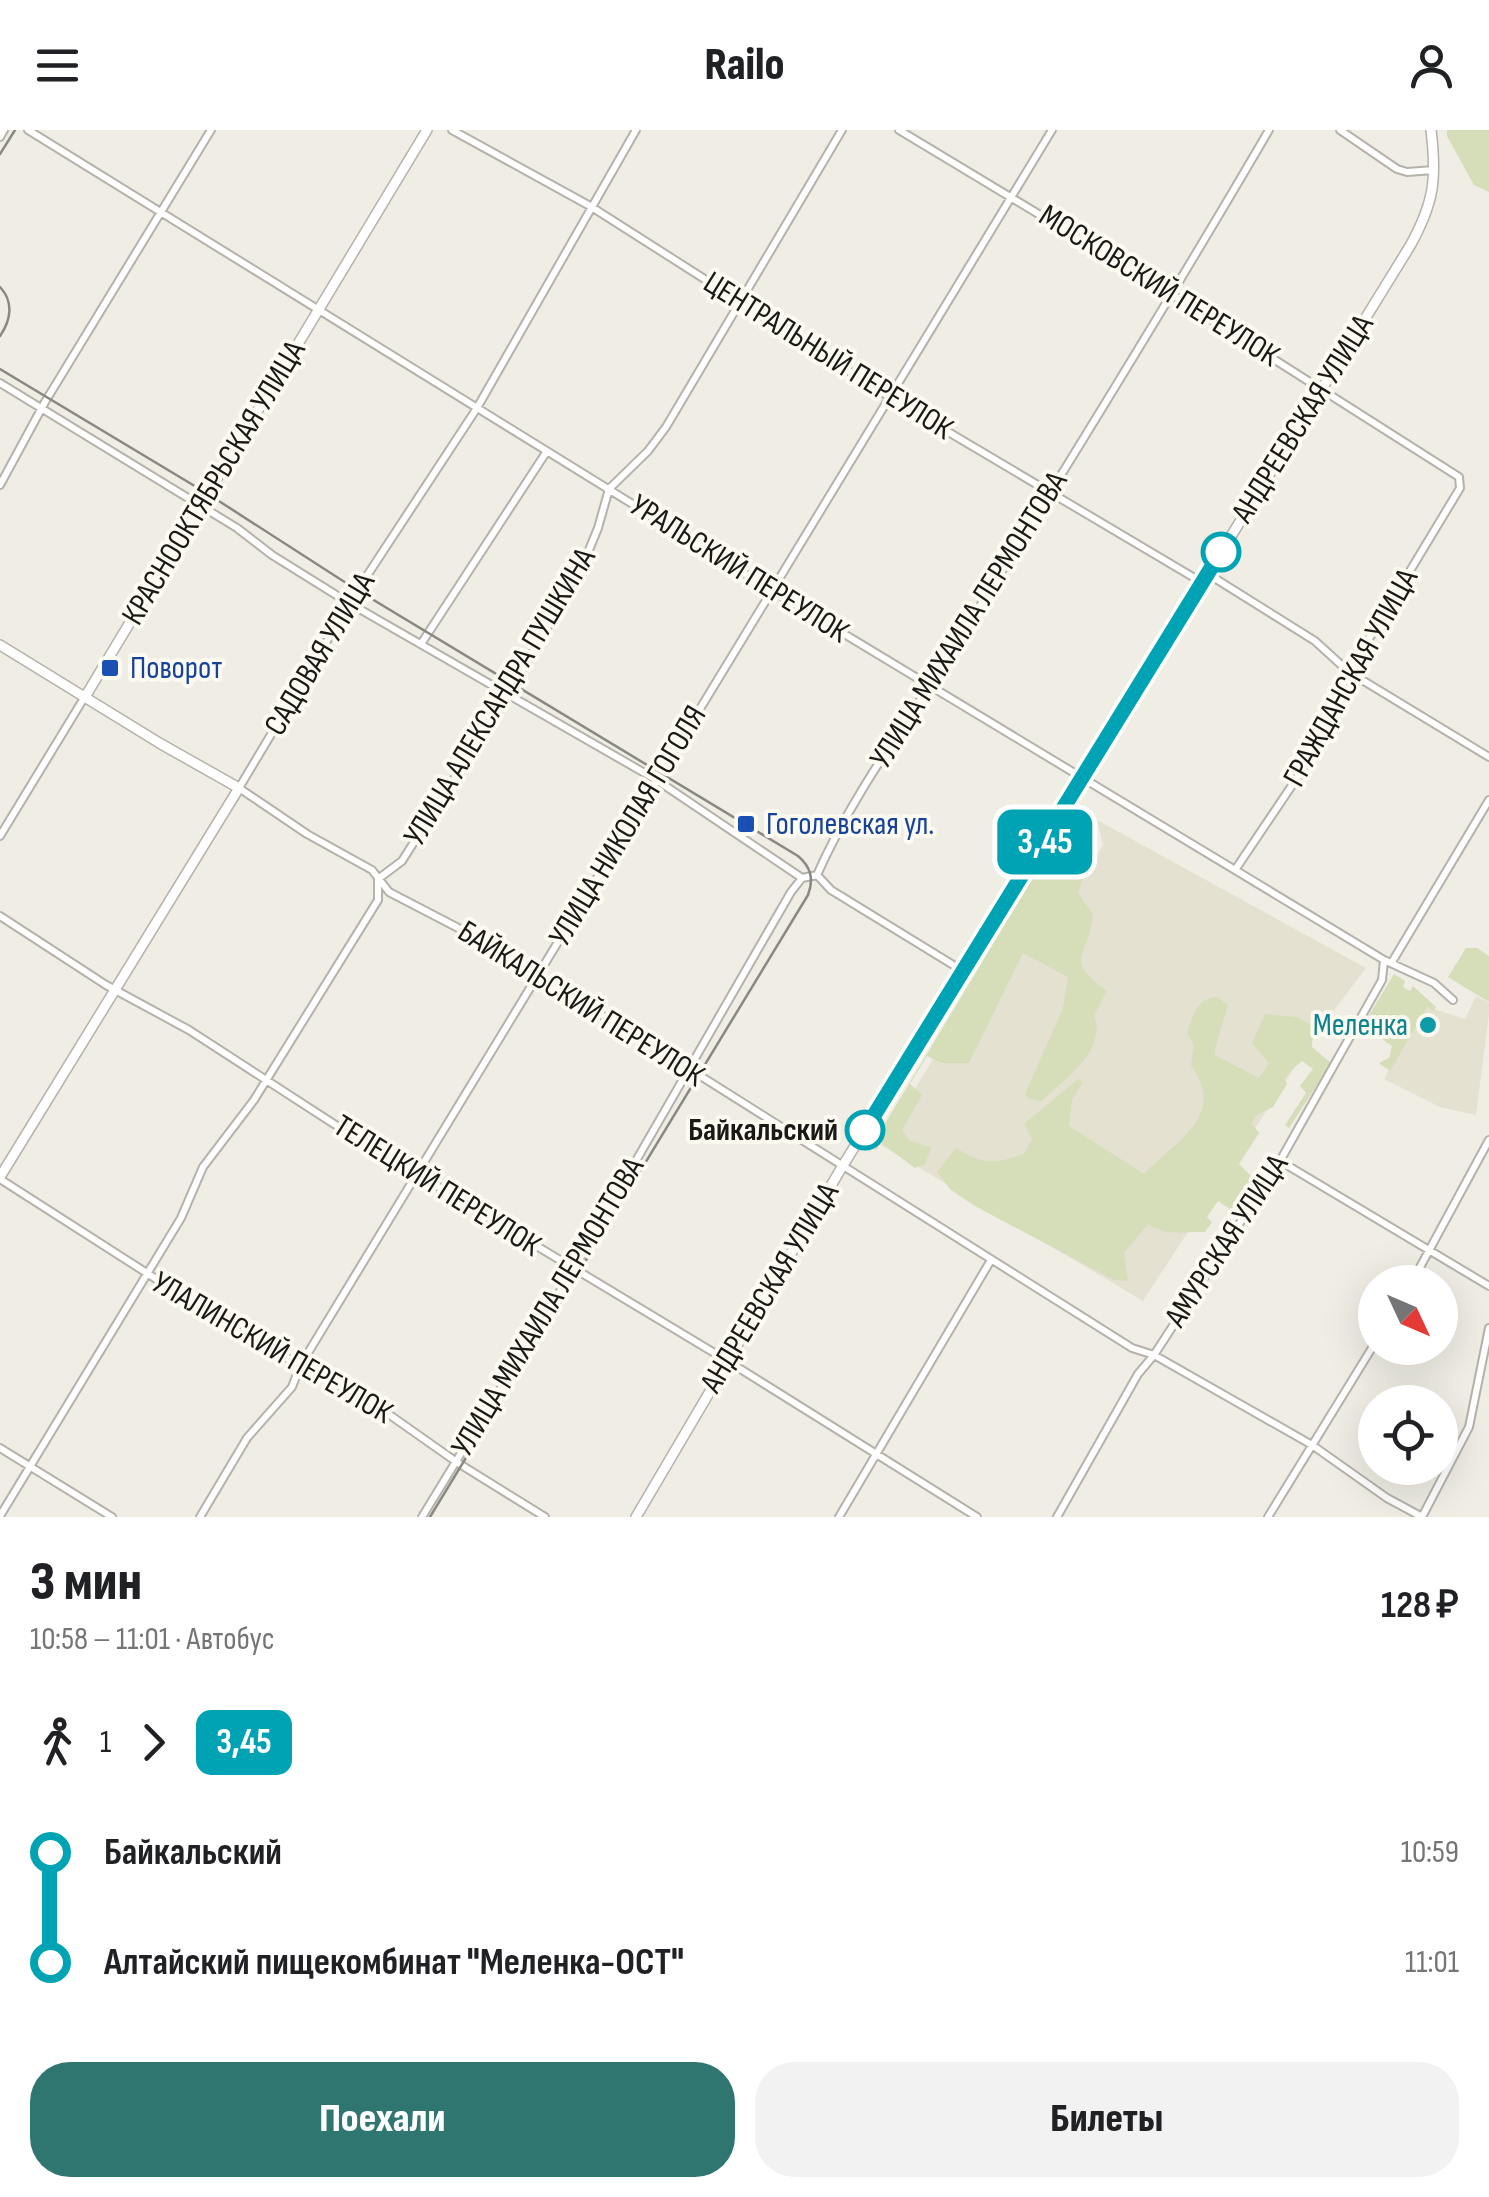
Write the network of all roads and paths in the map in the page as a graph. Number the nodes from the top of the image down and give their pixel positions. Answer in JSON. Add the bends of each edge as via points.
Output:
{"nodes":[{"id":1,"x":4,"y":130,"type":"edge"},
{"id":2,"x":28,"y":130,"type":"edge"},
{"id":3,"x":211,"y":130,"type":"edge"},
{"id":4,"x":427,"y":130,"type":"edge"},
{"id":5,"x":452,"y":130,"type":"edge"},
{"id":6,"x":636,"y":130,"type":"edge"},
{"id":7,"x":842,"y":130,"type":"edge"},
{"id":8,"x":899,"y":130,"type":"edge"},
{"id":9,"x":1052,"y":130,"type":"edge"},
{"id":10,"x":1270,"y":130,"type":"edge"},
{"id":11,"x":1340,"y":130,"type":"edge"},
{"id":12,"x":1431,"y":130,"type":"edge"},
{"id":13,"x":0,"y":137,"type":"edge"},
{"id":14,"x":1435,"y":170,"type":"junction"},
{"id":15,"x":1012,"y":196,"type":"junction"},
{"id":16,"x":590,"y":206,"type":"junction"},
{"id":17,"x":161,"y":212,"type":"junction"},
{"id":18,"x":1173,"y":295,"type":"junction"},
{"id":19,"x":742,"y":302,"type":"junction"},
{"id":20,"x":318,"y":309,"type":"junction"},
{"id":21,"x":0,"y":383,"type":"edge"},
{"id":22,"x":1323,"y":388,"type":"junction"},
{"id":23,"x":891,"y":398,"type":"junction"},
{"id":24,"x":477,"y":408,"type":"junction"},
{"id":25,"x":42,"y":409,"type":"junction"},
{"id":26,"x":547,"y":451,"type":"junction"},
{"id":27,"x":1461,"y":484,"type":"joint"},
{"id":28,"x":0,"y":485,"type":"edge"},
{"id":29,"x":609,"y":489,"type":"junction"},
{"id":30,"x":1050,"y":494,"type":"junction"},
{"id":31,"x":200,"y":507,"type":"junction"},
{"id":32,"x":1206,"y":578,"type":"junction"},
{"id":33,"x":773,"y":592,"type":"junction"},
{"id":34,"x":349,"y":603,"type":"junction"},
{"id":35,"x":0,"y":644,"type":"edge"},
{"id":36,"x":421,"y":644,"type":"junction"},
{"id":37,"x":1350,"y":672,"type":"junction"},
{"id":38,"x":932,"y":685,"type":"junction"},
{"id":39,"x":508,"y":694,"type":"junction"},
{"id":40,"x":85,"y":696,"type":"junction"},
{"id":41,"x":1489,"y":757,"type":"edge"},
{"id":42,"x":1084,"y":778,"type":"junction"},
{"id":43,"x":655,"y":779,"type":"junction"},
{"id":44,"x":240,"y":788,"type":"junction"},
{"id":45,"x":1489,"y":800,"type":"edge"},
{"id":46,"x":0,"y":836,"type":"edge"},
{"id":47,"x":1236,"y":870,"type":"junction"},
{"id":48,"x":817,"y":875,"type":"junction"},
{"id":49,"x":378,"y":878,"type":"junction"},
{"id":50,"x":802,"y":878,"type":"junction"},
{"id":51,"x":0,"y":916,"type":"edge"},
{"id":52,"x":1388,"y":961,"type":"junction"},
{"id":53,"x":964,"y":972,"type":"junction"},
{"id":54,"x":537,"y":976,"type":"junction"},
{"id":55,"x":116,"y":990,"type":"junction"},
{"id":56,"x":1453,"y":1000,"type":"dead end"},
{"id":57,"x":688,"y":1070,"type":"junction"},
{"id":58,"x":266,"y":1080,"type":"junction"},
{"id":59,"x":1489,"y":1140,"type":"edge"},
{"id":60,"x":1280,"y":1160,"type":"junction"},
{"id":61,"x":842,"y":1167,"type":"junction"},
{"id":62,"x":416,"y":1174,"type":"junction"},
{"id":63,"x":0,"y":1178,"type":"edge"},
{"id":64,"x":1431,"y":1252,"type":"junction"},
{"id":65,"x":992,"y":1260,"type":"junction"},
{"id":66,"x":1423,"y":1265,"type":"edge"},
{"id":67,"x":573,"y":1270,"type":"junction"},
{"id":68,"x":147,"y":1275,"type":"junction"},
{"id":69,"x":1489,"y":1286,"type":"edge"},
{"id":70,"x":1489,"y":1328,"type":"edge"},
{"id":71,"x":1154,"y":1355,"type":"junction"},
{"id":72,"x":726,"y":1360,"type":"junction"},
{"id":73,"x":1361,"y":1365,"type":"edge"},
{"id":74,"x":300,"y":1366,"type":"junction"},
{"id":75,"x":1312,"y":1445,"type":"junction"},
{"id":76,"x":0,"y":1448,"type":"edge"},
{"id":77,"x":876,"y":1456,"type":"junction"},
{"id":78,"x":456,"y":1462,"type":"junction"},
{"id":79,"x":30,"y":1467,"type":"junction"},
{"id":80,"x":0,"y":1516,"type":"edge"},
{"id":81,"x":112,"y":1517,"type":"edge"},
{"id":82,"x":200,"y":1517,"type":"edge"},
{"id":83,"x":422,"y":1517,"type":"edge"},
{"id":84,"x":545,"y":1517,"type":"edge"},
{"id":85,"x":636,"y":1517,"type":"edge"},
{"id":86,"x":839,"y":1517,"type":"edge"},
{"id":87,"x":977,"y":1517,"type":"edge"},
{"id":88,"x":1057,"y":1517,"type":"edge"},
{"id":89,"x":1268,"y":1517,"type":"edge"},
{"id":90,"x":1422,"y":1517,"type":"edge"}],
"edges":[{"from":1,"to":13,"type":"street"},
{"from":2,"to":17,"type":"street","name":"УРАЛЬСКИЙ ПЕРЕУЛОК"},
{"from":3,"to":17,"type":"street"},
{"from":4,"to":20,"type":"street","name":"КРАСНООКТЯБРЬСКАЯ УЛИЦА"},
{"from":5,"to":16,"type":"street","name":"ЦЕНТРАЛЬНЫЙ ПЕРЕУЛОК"},
{"from":6,"to":16,"type":"street","name":"САДОВАЯ УЛИЦА"},
{"from":7,"to":19,"type":"street","name":"УЛИЦА АЛЕКСАНДРА ПУШКИНА"},
{"from":8,"to":15,"type":"street","name":"МОСКОВСКИЙ ПЕРЕУЛОК"},
{"from":9,"to":15,"type":"street","name":"УЛИЦА НИКОЛАЯ ГОГОЛЯ"},
{"from":10,"to":18,"type":"street","name":"УЛИЦА МИХАИЛА ЛЕРМОНТОВА"},
{"from":11,"to":14,"type":"street","via":[[1397,169]]},
{"from":12,"to":14,"type":"street","name":"АНДРЕЕВСКАЯ УЛИЦА"},
{"from":14,"to":22,"type":"street","name":"АНДРЕЕВСКАЯ УЛИЦА","via":[[1425,219]]},
{"from":15,"to":18,"type":"street","name":"МОСКОВСКИЙ ПЕРЕУЛОК"},
{"from":15,"to":23,"type":"street","name":"УЛИЦА НИКОЛАЯ ГОГОЛЯ"},
{"from":16,"to":19,"type":"street","name":"ЦЕНТРАЛЬНЫЙ ПЕРЕУЛОК"},
{"from":16,"to":24,"type":"street","name":"САДОВАЯ УЛИЦА"},
{"from":17,"to":20,"type":"street","name":"УРАЛЬСКИЙ ПЕРЕУЛОК"},
{"from":17,"to":25,"type":"street"},
{"from":18,"to":22,"type":"street","name":"МОСКОВСКИЙ ПЕРЕУЛОК"},
{"from":18,"to":30,"type":"street","name":"УЛИЦА МИХАИЛА ЛЕРМОНТОВА"},
{"from":19,"to":23,"type":"street","name":"ЦЕНТРАЛЬНЫЙ ПЕРЕУЛОК"},
{"from":19,"to":29,"type":"street","name":"УЛИЦА АЛЕКСАНДРА ПУШКИНА","via":[[658,439]]},
{"from":20,"to":24,"type":"street","name":"УРАЛЬСКИЙ ПЕРЕУЛОК"},
{"from":20,"to":31,"type":"street","name":"КРАСНООКТЯБРЬСКАЯ УЛИЦА"},
{"from":21,"to":25,"type":"street"},
{"from":22,"to":27,"type":"street","name":"МОСКОВСКИЙ ПЕРЕУЛОК","via":[[1454,472]]},
{"from":22,"to":32,"type":"street","name":"АНДРЕЕВСКАЯ УЛИЦА"},
{"from":23,"to":30,"type":"street","name":"ЦЕНТРАЛЬНЫЙ ПЕРЕУЛОК"},
{"from":23,"to":33,"type":"street","name":"УЛИЦА НИКОЛАЯ ГОГОЛЯ"},
{"from":24,"to":26,"type":"street","name":"УРАЛЬСКИЙ ПЕРЕУЛОК"},
{"from":24,"to":34,"type":"street","name":"САДОВАЯ УЛИЦА"},
{"from":25,"to":28,"type":"street"},
{"from":25,"to":31,"type":"street"},
{"from":26,"to":29,"type":"street","name":"УРАЛЬСКИЙ ПЕРЕУЛОК"},
{"from":26,"to":36,"type":"street"},
{"from":27,"to":37,"type":"street","name":"ГРАЖДАНСКАЯ УЛИЦА"},
{"from":29,"to":33,"type":"street","name":"УРАЛЬСКИЙ ПЕРЕУЛОК"},
{"from":29,"to":39,"type":"street","name":"УЛИЦА АЛЕКСАНДРА ПУШКИНА","via":[[580,572]]},
{"from":30,"to":32,"type":"street","name":"ЦЕНТРАЛЬНЫЙ ПЕРЕУЛОК"},
{"from":30,"to":38,"type":"street","name":"УЛИЦА МИХАИЛА ЛЕРМОНТОВА"},
{"from":31,"to":34,"type":"street"},
{"from":31,"to":40,"type":"street","name":"КРАСНООКТЯБРЬСКАЯ УЛИЦА"},
{"from":32,"to":37,"type":"street","name":"ЦЕНТРАЛЬНЫЙ ПЕРЕУЛОК","via":[[1315,641]]},
{"from":32,"to":42,"type":"street","name":"АНДРЕЕВСКАЯ УЛИЦА"},
{"from":33,"to":38,"type":"street","name":"УРАЛЬСКИЙ ПЕРЕУЛОК"},
{"from":33,"to":43,"type":"street","name":"УЛИЦА НИКОЛАЯ ГОГОЛЯ"},
{"from":34,"to":36,"type":"street"},
{"from":34,"to":44,"type":"street","name":"САДОВАЯ УЛИЦА"},
{"from":35,"to":40,"type":"street","name":"БАЙКАЛЬСКИЙ ПЕРЕУЛОК"},
{"from":36,"to":39,"type":"street"},
{"from":37,"to":41,"type":"street","name":"ЦЕНТРАЛЬНЫЙ ПЕРЕУЛОК"},
{"from":37,"to":47,"type":"street","name":"ГРАЖДАНСКАЯ УЛИЦА","via":[[1301,772]]},
{"from":38,"to":42,"type":"street","name":"УРАЛЬСКИЙ ПЕРЕУЛОК"},
{"from":38,"to":48,"type":"street","name":"УЛИЦА МИХАИЛА ЛЕРМОНТОВА","via":[[853,802]]},
{"from":39,"to":43,"type":"street"},
{"from":39,"to":49,"type":"street","name":"УЛИЦА АЛЕКСАНДРА ПУШКИНА","via":[[402,861]]},
{"from":40,"to":44,"type":"street","name":"БАЙКАЛЬСКИЙ ПЕРЕУЛОК"},
{"from":40,"to":46,"type":"street","name":"КРАСНООКТЯБРЬСКАЯ УЛИЦА"},
{"from":42,"to":47,"type":"street","name":"УРАЛЬСКИЙ ПЕРЕУЛОК"},
{"from":42,"to":53,"type":"street","name":"АНДРЕЕВСКАЯ УЛИЦА"},
{"from":43,"to":50,"type":"street"},
{"from":43,"to":54,"type":"street","name":"УЛИЦА НИКОЛАЯ ГОГОЛЯ"},
{"from":44,"to":49,"type":"street","name":"БАЙКАЛЬСКИЙ ПЕРЕУЛОК"},
{"from":44,"to":55,"type":"street","name":"САДОВАЯ УЛИЦА"},
{"from":45,"to":52,"type":"street","name":"АМУРСКАЯ УЛИЦА"},
{"from":47,"to":52,"type":"street","name":"УРАЛЬСКИЙ ПЕРЕУЛОК"},
{"from":48,"to":50,"type":"street"},
{"from":48,"to":53,"type":"street"},
{"from":49,"to":54,"type":"street","name":"БАЙКАЛЬСКИЙ ПЕРЕУЛОК","via":[[390,892]]},
{"from":49,"to":58,"type":"street","name":"УЛИЦА АЛЕКСАНДРА ПУШКИНА","via":[[378,900]]},
{"from":50,"to":57,"type":"street","name":"УЛИЦА МИХАИЛА ЛЕРМОНТОВА"},
{"from":51,"to":55,"type":"street","name":"ТЕЛЕЦКИЙ ПЕРЕУЛОК"},
{"from":52,"to":56,"type":"street","name":"УРАЛЬСКИЙ ПЕРЕУЛОК"},
{"from":52,"to":60,"type":"street","name":"АМУРСКАЯ УЛИЦА"},
{"from":53,"to":61,"type":"street","name":"АНДРЕЕВСКАЯ УЛИЦА"},
{"from":54,"to":57,"type":"street","name":"БАЙКАЛЬСКИЙ ПЕРЕУЛОК"},
{"from":54,"to":62,"type":"street","name":"УЛИЦА НИКОЛАЯ ГОГОЛЯ"},
{"from":55,"to":58,"type":"street","name":"ТЕЛЕЦКИЙ ПЕРЕУЛОК"},
{"from":55,"to":63,"type":"street","name":"САДОВАЯ УЛИЦА"},
{"from":57,"to":61,"type":"street","name":"БАЙКАЛЬСКИЙ ПЕРЕУЛОК"},
{"from":57,"to":67,"type":"street","name":"УЛИЦА МИХАИЛА ЛЕРМОНТОВА"},
{"from":58,"to":62,"type":"street","name":"ТЕЛЕЦКИЙ ПЕРЕУЛОК"},
{"from":58,"to":68,"type":"street","name":"УЛИЦА АЛЕКСАНДРА ПУШКИНА","via":[[203,1167]]},
{"from":59,"to":64,"type":"street"},
{"from":60,"to":64,"type":"street"},
{"from":60,"to":71,"type":"street","name":"АМУРСКАЯ УЛИЦА"},
{"from":61,"to":65,"type":"street","name":"БАЙКАЛЬСКИЙ ПЕРЕУЛОК"},
{"from":61,"to":72,"type":"street","name":"АНДРЕЕВСКАЯ УЛИЦА"},
{"from":62,"to":67,"type":"street","name":"ТЕЛЕЦКИЙ ПЕРЕУЛОК"},
{"from":62,"to":74,"type":"street","name":"УЛИЦА НИКОЛАЯ ГОГОЛЯ"},
{"from":63,"to":68,"type":"street","name":"УЛАЛИНСКИЙ ПЕРЕУЛОК"},
{"from":64,"to":66,"type":"street"},
{"from":64,"to":69,"type":"street"},
{"from":65,"to":71,"type":"street","name":"БАЙКАЛЬСКИЙ ПЕРЕУЛОК","via":[[1132,1348]]},
{"from":65,"to":77,"type":"street"},
{"from":67,"to":72,"type":"street","name":"ТЕЛЕЦКИЙ ПЕРЕУЛОК"},
{"from":67,"to":78,"type":"street","name":"УЛИЦА МИХАИЛА ЛЕРМОНТОВА"},
{"from":68,"to":74,"type":"street","name":"УЛАЛИНСКИЙ ПЕРЕУЛОК"},
{"from":68,"to":79,"type":"street","name":"УЛИЦА АЛЕКСАНДРА ПУШКИНА"},
{"from":70,"to":90,"type":"street","via":[[1469,1426]]},
{"from":71,"to":75,"type":"street","name":"БАЙКАЛЬСКИЙ ПЕРЕУЛОК"},
{"from":71,"to":88,"type":"street","name":"АМУРСКАЯ УЛИЦА"},
{"from":72,"to":77,"type":"street","name":"ТЕЛЕЦКИЙ ПЕРЕУЛОК"},
{"from":72,"to":85,"type":"street","name":"АНДРЕЕВСКАЯ УЛИЦА"},
{"from":73,"to":75,"type":"street"},
{"from":74,"to":78,"type":"street","name":"УЛАЛИНСКИЙ ПЕРЕУЛОК","via":[[376,1406]]},
{"from":74,"to":82,"type":"street","name":"УЛИЦА НИКОЛАЯ ГОГОЛЯ"},
{"from":75,"to":89,"type":"street"},
{"from":75,"to":90,"type":"street","name":"БАЙКАЛЬСКИЙ ПЕРЕУЛОК"},
{"from":76,"to":79,"type":"street"},
{"from":77,"to":86,"type":"street"},
{"from":77,"to":87,"type":"street","name":"ТЕЛЕЦКИЙ ПЕРЕУЛОК"},
{"from":78,"to":83,"type":"street","name":"УЛИЦА МИХАИЛА ЛЕРМОНТОВА"},
{"from":78,"to":84,"type":"street","name":"УЛАЛИНСКИЙ ПЕРЕУЛОК"},
{"from":79,"to":80,"type":"street","name":"УЛИЦА АЛЕКСАНДРА ПУШКИНА"},
{"from":79,"to":81,"type":"street"}]}
